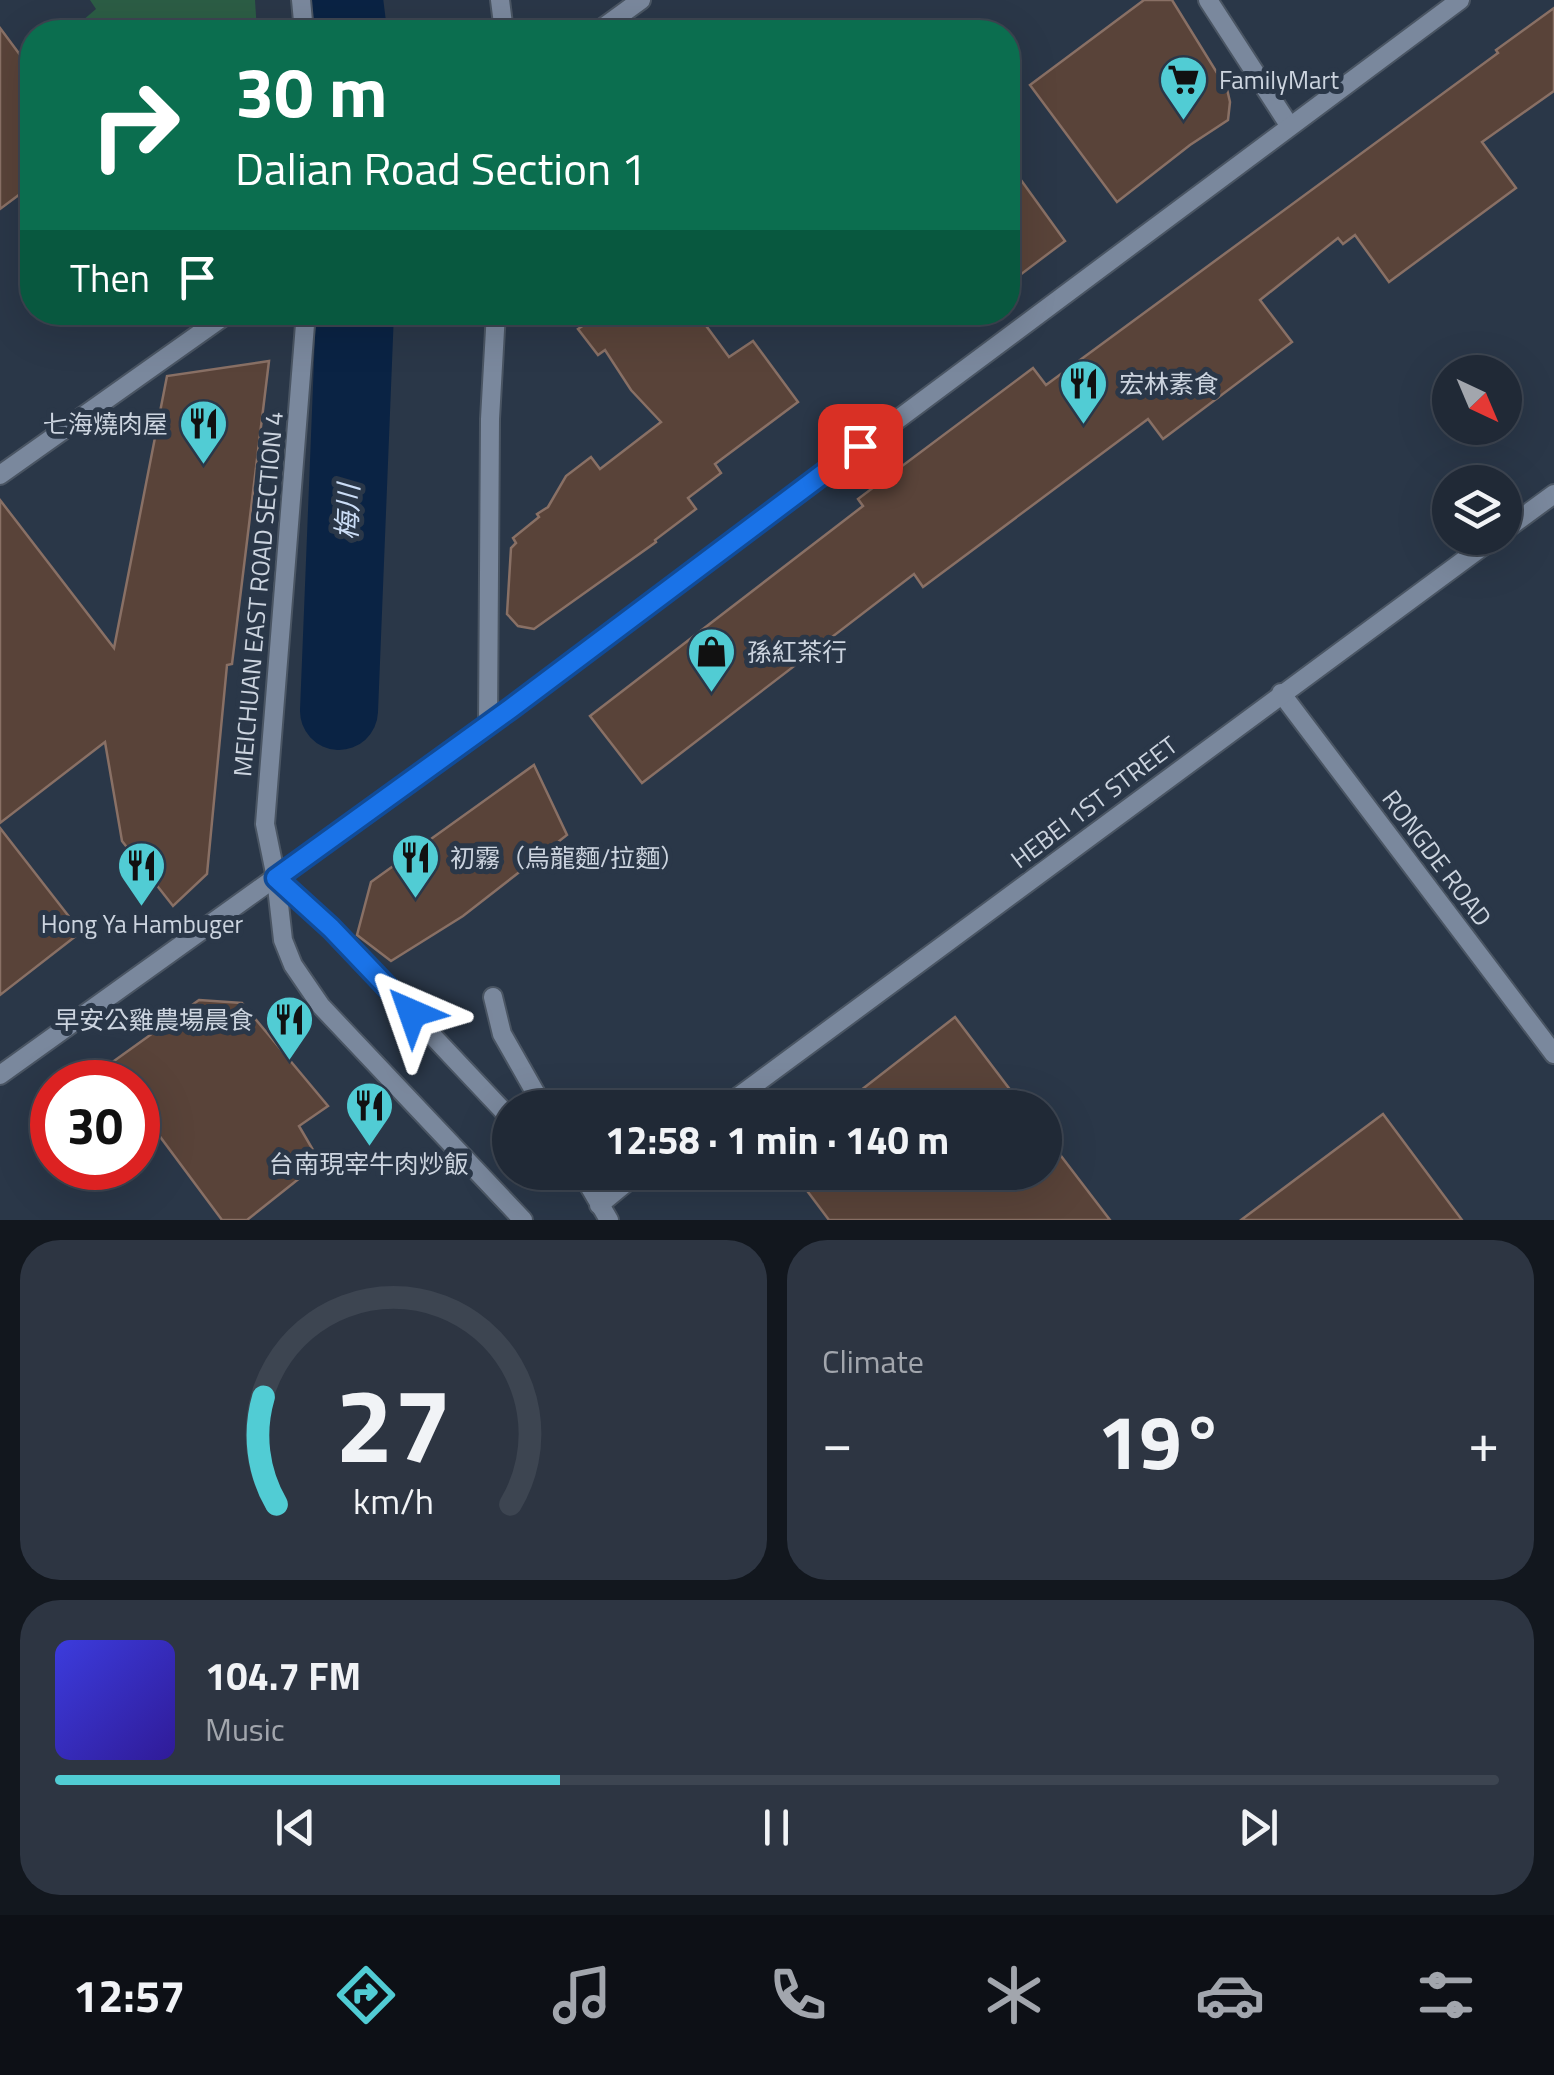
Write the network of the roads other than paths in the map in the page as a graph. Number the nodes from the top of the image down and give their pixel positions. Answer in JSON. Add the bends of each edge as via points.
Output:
{"nodes":[{"id":1,"x":642,"y":0,"type":"edge"},
{"id":2,"x":1208,"y":0,"type":"edge"},
{"id":3,"x":1460,"y":0,"type":"edge"},
{"id":4,"x":614,"y":20,"type":"edge"},
{"id":5,"x":1289,"y":125,"type":"junction"},
{"id":6,"x":212,"y":325,"type":"edge"},
{"id":7,"x":305,"y":325,"type":"edge"},
{"id":8,"x":495,"y":325,"type":"edge"},
{"id":9,"x":0,"y":475,"type":"edge"},
{"id":10,"x":1554,"y":494,"type":"edge"},
{"id":11,"x":1522,"y":518,"type":"edge"},
{"id":12,"x":1470,"y":555,"type":"edge"},
{"id":13,"x":1281,"y":692,"type":"junction"},
{"id":14,"x":488,"y":725,"type":"junction"},
{"id":15,"x":276,"y":878,"type":"junction"},
{"id":16,"x":494,"y":997,"type":"dead end"},
{"id":17,"x":1554,"y":1054,"type":"edge"},
{"id":18,"x":0,"y":1075,"type":"edge"},
{"id":19,"x":534,"y":1090,"type":"edge"},
{"id":20,"x":748,"y":1090,"type":"edge"},
{"id":21,"x":492,"y":1099,"type":"edge"},
{"id":22,"x":583,"y":1190,"type":"edge"},
{"id":23,"x":591,"y":1190,"type":"edge"},
{"id":24,"x":623,"y":1190,"type":"edge"},
{"id":25,"x":604,"y":1212,"type":"edge"},
{"id":26,"x":523,"y":1220,"type":"edge"}],
"edges":[{"from":1,"to":4,"type":"street"},
{"from":2,"to":5,"type":"street"},
{"from":3,"to":5,"type":"street"},
{"from":5,"to":14,"type":"street"},
{"from":6,"to":9,"type":"street"},
{"from":7,"to":15,"type":"street","name":"MEICHUAN EAST ROAD SECTION 4","via":[[265,824]]},
{"from":8,"to":14,"type":"street"},
{"from":10,"to":11,"type":"street"},
{"from":12,"to":13,"type":"street","name":"HEBEI 1ST STREET"},
{"from":13,"to":17,"type":"street","name":"RONGDE ROAD"},
{"from":13,"to":20,"type":"street","name":"HEBEI 1ST STREET"},
{"from":14,"to":15,"type":"street"},
{"from":15,"to":18,"type":"street"},
{"from":15,"to":21,"type":"street","via":[[342,938]]},
{"from":15,"to":26,"type":"street","name":"MEICHUAN EAST ROAD SECTION 4","via":[[283,940],[321,1006]]},
{"from":16,"to":19,"type":"street","via":[[502,1034]]},
{"from":22,"to":25,"type":"street"},
{"from":23,"to":25,"type":"street"},
{"from":24,"to":25,"type":"street"}]}
